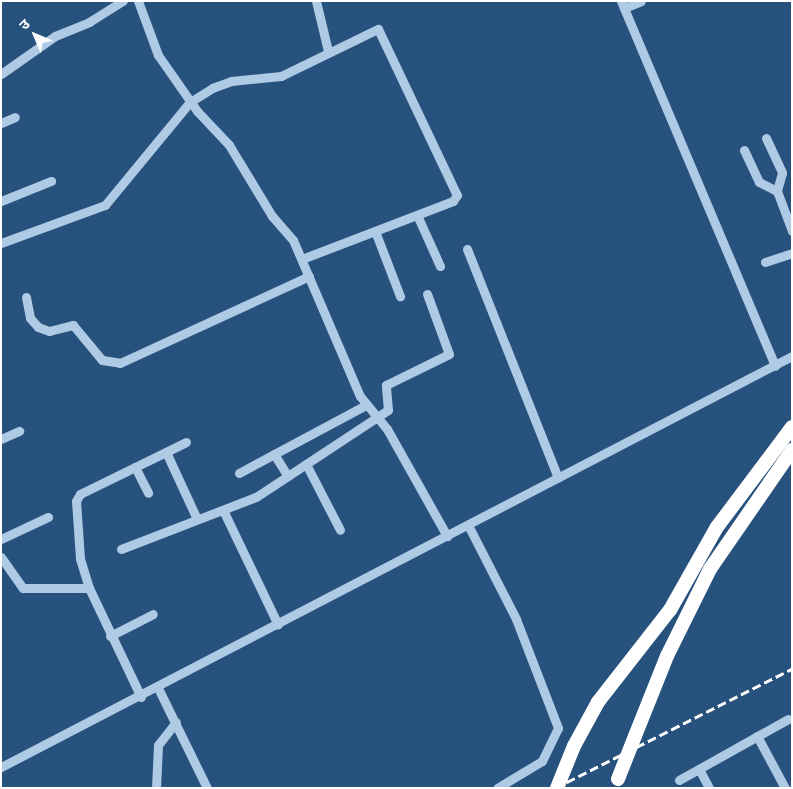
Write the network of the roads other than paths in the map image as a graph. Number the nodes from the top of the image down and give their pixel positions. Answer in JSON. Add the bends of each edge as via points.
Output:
{"nodes":[{"id":1,"x":123,"y":1,"type":"edge"},
{"id":2,"x":138,"y":1,"type":"edge"},
{"id":3,"x":316,"y":1,"type":"edge"},
{"id":4,"x":641,"y":1,"type":"edge"},
{"id":5,"x":623,"y":5,"type":"edge"},
{"id":6,"x":328,"y":51,"type":"junction"},
{"id":7,"x":1,"y":74,"type":"edge"},
{"id":8,"x":190,"y":102,"type":"junction"},
{"id":9,"x":15,"y":117,"type":"dead end"},
{"id":10,"x":1,"y":124,"type":"edge"},
{"id":11,"x":766,"y":138,"type":"dead end"},
{"id":12,"x":744,"y":150,"type":"dead end"},
{"id":13,"x":51,"y":180,"type":"dead end"},
{"id":14,"x":777,"y":191,"type":"junction"},
{"id":15,"x":1,"y":201,"type":"edge"},
{"id":16,"x":417,"y":215,"type":"junction"},
{"id":17,"x":792,"y":231,"type":"edge"},
{"id":18,"x":374,"y":232,"type":"junction"},
{"id":19,"x":1,"y":243,"type":"edge"},
{"id":20,"x":467,"y":249,"type":"dead end"},
{"id":21,"x":792,"y":253,"type":"edge"},
{"id":22,"x":302,"y":259,"type":"junction"},
{"id":23,"x":765,"y":262,"type":"dead end"},
{"id":24,"x":440,"y":266,"type":"dead end"},
{"id":25,"x":310,"y":276,"type":"junction"},
{"id":26,"x":427,"y":294,"type":"dead end"},
{"id":27,"x":400,"y":296,"type":"dead end"},
{"id":28,"x":26,"y":297,"type":"dead end"},
{"id":29,"x":792,"y":356,"type":"edge"},
{"id":30,"x":775,"y":366,"type":"junction"},
{"id":31,"x":366,"y":405,"type":"junction"},
{"id":32,"x":378,"y":417,"type":"junction"},
{"id":33,"x":792,"y":427,"type":"edge"},
{"id":34,"x":19,"y":431,"type":"dead end"},
{"id":35,"x":1,"y":439,"type":"edge"},
{"id":36,"x":186,"y":442,"type":"dead end"},
{"id":37,"x":792,"y":450,"type":"edge"},
{"id":38,"x":166,"y":452,"type":"junction"},
{"id":39,"x":274,"y":454,"type":"junction"},
{"id":40,"x":306,"y":464,"type":"junction"},
{"id":41,"x":135,"y":467,"type":"junction"},
{"id":42,"x":239,"y":473,"type":"dead end"},
{"id":43,"x":288,"y":476,"type":"junction"},
{"id":44,"x":558,"y":478,"type":"junction"},
{"id":45,"x":148,"y":493,"type":"dead end"},
{"id":46,"x":223,"y":510,"type":"junction"},
{"id":47,"x":48,"y":517,"type":"dead end"},
{"id":48,"x":197,"y":519,"type":"junction"},
{"id":49,"x":468,"y":525,"type":"junction"},
{"id":50,"x":340,"y":530,"type":"dead end"},
{"id":51,"x":447,"y":536,"type":"junction"},
{"id":52,"x":1,"y":539,"type":"edge"},
{"id":53,"x":121,"y":549,"type":"dead end"},
{"id":54,"x":1,"y":557,"type":"edge"},
{"id":55,"x":90,"y":588,"type":"junction"},
{"id":56,"x":153,"y":614,"type":"dead end"},
{"id":57,"x":278,"y":625,"type":"junction"},
{"id":58,"x":110,"y":636,"type":"junction"},
{"id":59,"x":158,"y":688,"type":"junction"},
{"id":60,"x":141,"y":697,"type":"junction"},
{"id":61,"x":788,"y":719,"type":"dead end"},
{"id":62,"x":176,"y":722,"type":"junction"},
{"id":63,"x":757,"y":736,"type":"junction"},
{"id":64,"x":1,"y":767,"type":"edge"},
{"id":65,"x":698,"y":769,"type":"junction"},
{"id":66,"x":679,"y":780,"type":"dead end"},
{"id":67,"x":616,"y":783,"type":"edge"},
{"id":68,"x":156,"y":788,"type":"edge"},
{"id":69,"x":207,"y":788,"type":"edge"},
{"id":70,"x":497,"y":788,"type":"edge"},
{"id":71,"x":557,"y":788,"type":"edge"},
{"id":72,"x":708,"y":788,"type":"edge"},
{"id":73,"x":785,"y":788,"type":"edge"}],
"edges":[{"from":1,"to":7,"type":"street","via":[[89,22],[55,36]]},
{"from":2,"to":8,"type":"street","via":[[153,46]]},
{"from":3,"to":6,"type":"street"},
{"from":4,"to":5,"type":"street"},
{"from":5,"to":30,"type":"street"},
{"from":6,"to":8,"type":"street","via":[[281,76],[231,81]]},
{"from":6,"to":16,"type":"street","via":[[375,28],[380,31],[457,190],[453,201]]},
{"from":8,"to":19,"type":"street","via":[[111,201],[88,214]]},
{"from":8,"to":22,"type":"street","via":[[229,145]]},
{"from":9,"to":10,"type":"street"},
{"from":11,"to":14,"type":"street","via":[[782,173]]},
{"from":12,"to":14,"type":"street","via":[[759,182]]},
{"from":13,"to":15,"type":"street"},
{"from":14,"to":17,"type":"street"},
{"from":16,"to":18,"type":"street"},
{"from":16,"to":24,"type":"street"},
{"from":18,"to":22,"type":"street"},
{"from":18,"to":27,"type":"street"},
{"from":20,"to":44,"type":"street"},
{"from":21,"to":23,"type":"street"},
{"from":22,"to":25,"type":"street"},
{"from":25,"to":28,"type":"street","via":[[120,363],[102,360],[73,325],[49,331],[38,328],[30,318]]},
{"from":25,"to":31,"type":"street"},
{"from":26,"to":32,"type":"street","via":[[449,354],[386,385],[384,393],[390,408]]},
{"from":29,"to":30,"type":"street"},
{"from":30,"to":44,"type":"street"},
{"from":31,"to":32,"type":"street"},
{"from":31,"to":39,"type":"street"},
{"from":32,"to":40,"type":"street"},
{"from":32,"to":51,"type":"street"},
{"from":33,"to":71,"type":"highway","bridge":true,"via":[[717,527],[670,610],[598,702],[574,746]]},
{"from":34,"to":35,"type":"street"},
{"from":36,"to":38,"type":"street"},
{"from":37,"to":67,"type":"highway","bridge":true,"via":[[710,570],[677,633]]},
{"from":38,"to":41,"type":"street"},
{"from":38,"to":48,"type":"street"},
{"from":39,"to":42,"type":"street"},
{"from":39,"to":43,"type":"street"},
{"from":40,"to":43,"type":"street"},
{"from":40,"to":50,"type":"street"},
{"from":41,"to":45,"type":"street"},
{"from":41,"to":55,"type":"street","via":[[78,496],[80,558]]},
{"from":43,"to":46,"type":"street","via":[[256,498]]},
{"from":44,"to":49,"type":"street"},
{"from":46,"to":48,"type":"street"},
{"from":46,"to":57,"type":"street"},
{"from":47,"to":52,"type":"street"},
{"from":48,"to":53,"type":"street"},
{"from":49,"to":51,"type":"street"},
{"from":49,"to":70,"type":"street","via":[[516,619],[558,728],[542,761]]},
{"from":51,"to":57,"type":"street"},
{"from":54,"to":55,"type":"street","via":[[23,588]]},
{"from":55,"to":58,"type":"street"},
{"from":56,"to":58,"type":"street"},
{"from":57,"to":59,"type":"street"},
{"from":58,"to":60,"type":"street"},
{"from":59,"to":60,"type":"street"},
{"from":59,"to":62,"type":"street"},
{"from":60,"to":64,"type":"street"},
{"from":61,"to":63,"type":"street"},
{"from":62,"to":68,"type":"street","via":[[158,745]]},
{"from":62,"to":69,"type":"street"},
{"from":63,"to":65,"type":"street"},
{"from":63,"to":73,"type":"street"},
{"from":65,"to":66,"type":"street"},
{"from":65,"to":72,"type":"street"}]}
